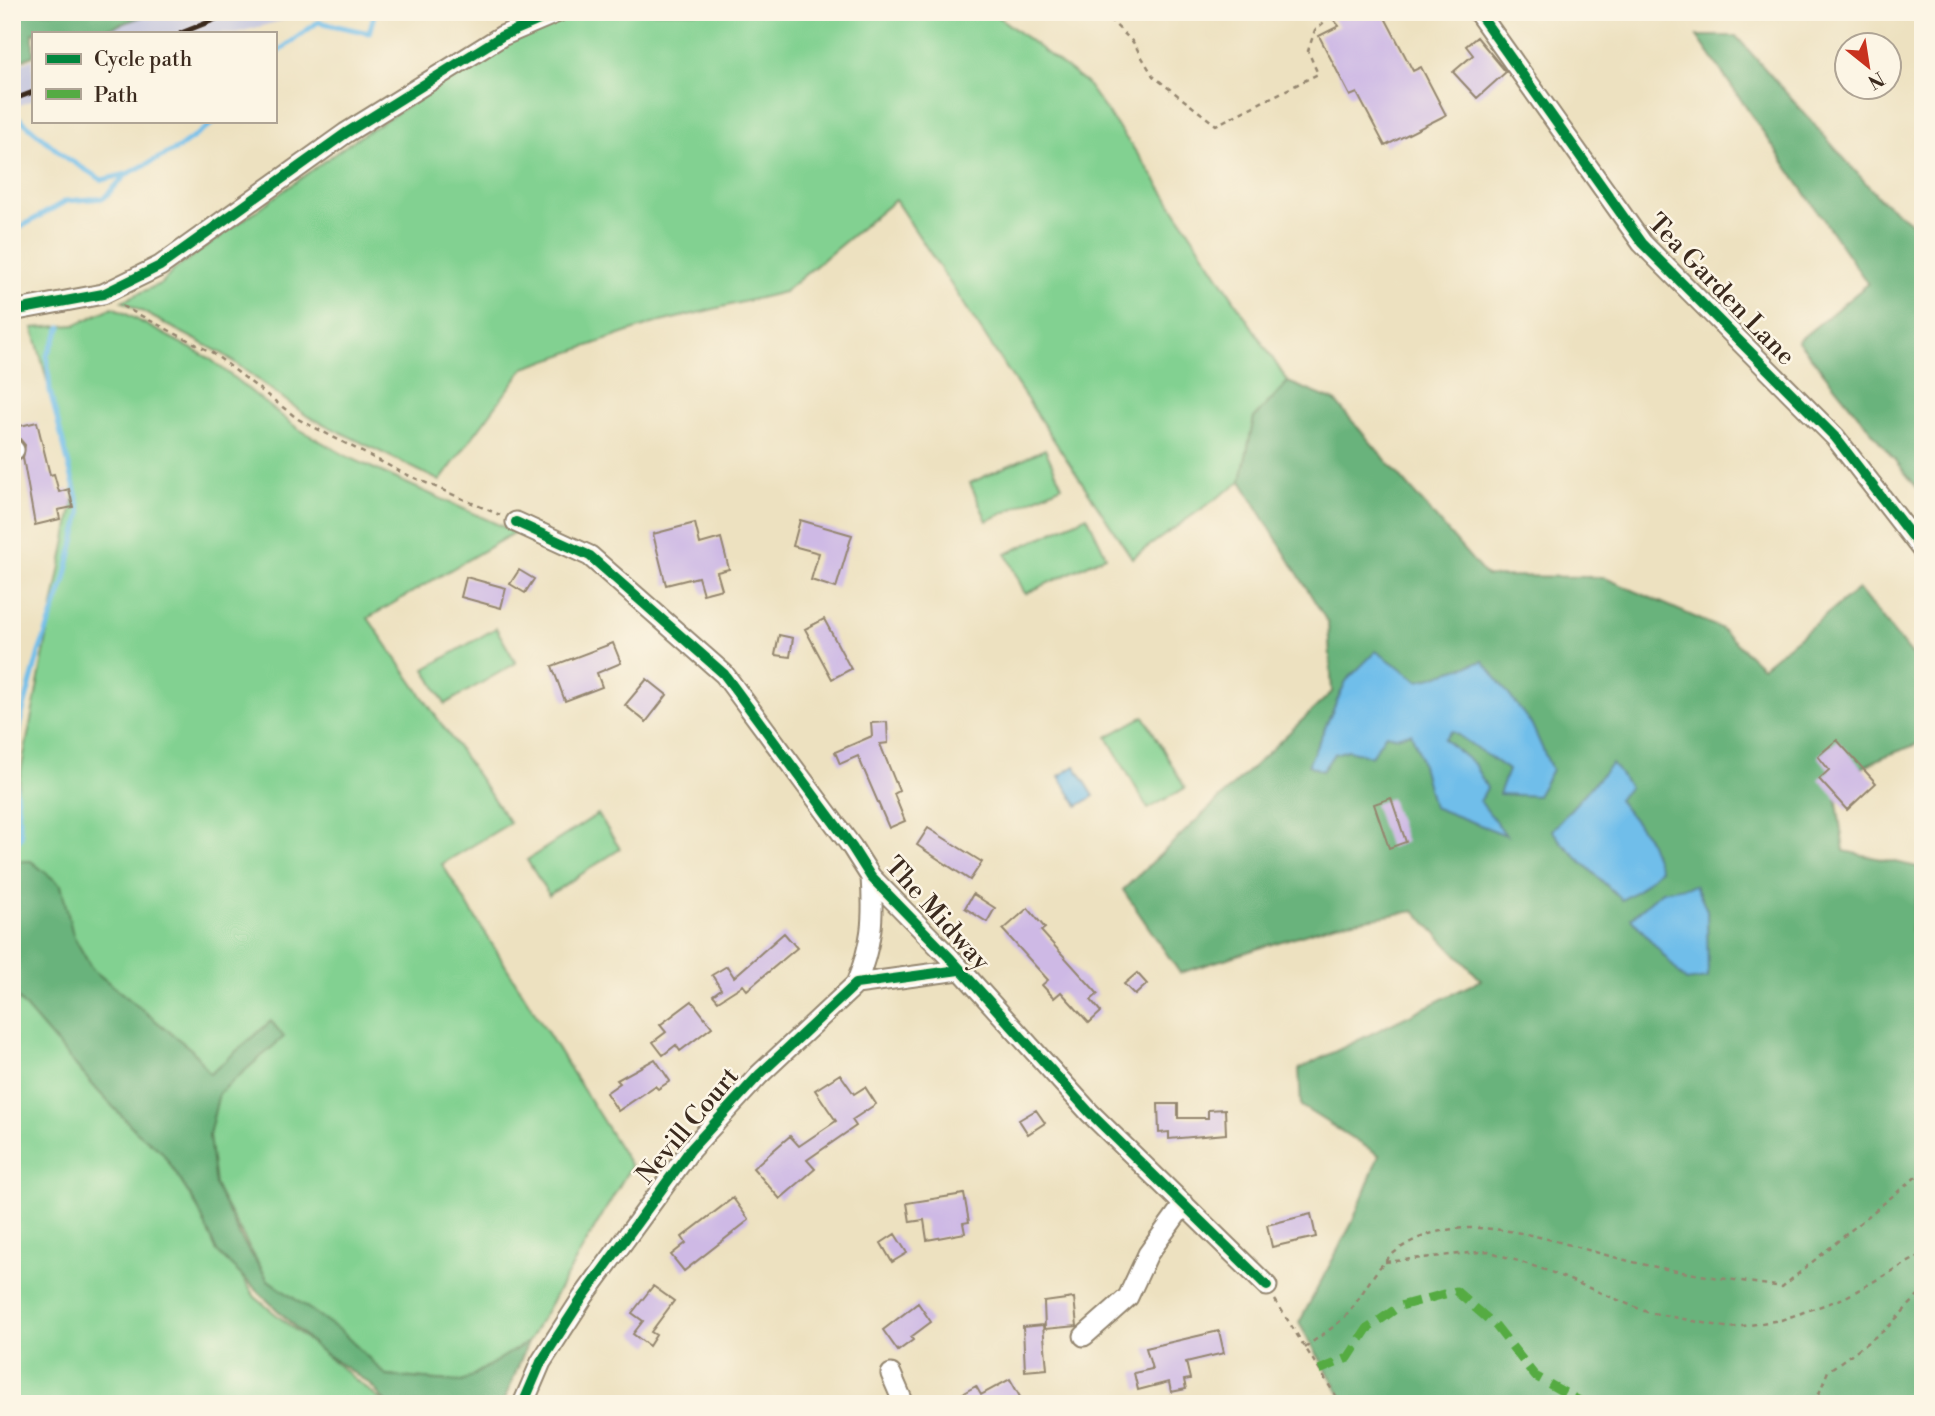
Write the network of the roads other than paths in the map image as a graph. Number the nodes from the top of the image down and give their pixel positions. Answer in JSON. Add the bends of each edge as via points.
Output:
{"nodes":[{"id":1,"x":558,"y":12,"type":"edge"},
{"id":2,"x":1478,"y":12,"type":"edge"},
{"id":3,"x":12,"y":311,"type":"edge"},
{"id":4,"x":516,"y":522,"type":"road end"},
{"id":5,"x":1923,"y":551,"type":"edge"},
{"id":6,"x":871,"y":877,"type":"junction"},
{"id":7,"x":959,"y":970,"type":"junction"},
{"id":8,"x":856,"y":984,"type":"junction"},
{"id":9,"x":1184,"y":1205,"type":"junction"},
{"id":10,"x":1267,"y":1286,"type":"road end"},
{"id":11,"x":1084,"y":1336,"type":"dead end"},
{"id":12,"x":891,"y":1374,"type":"dead end"},
{"id":13,"x":523,"y":1404,"type":"edge"},
{"id":14,"x":904,"y":1404,"type":"edge"}],
"edges":[{"from":1,"to":3,"type":"street","via":[[502,36],[346,133],[160,267],[103,295]]},
{"from":2,"to":5,"type":"street","name":"Tea Garden Lane","via":[[1642,243],[1835,437]]},
{"from":4,"to":6,"type":"street","name":"The Midway","via":[[590,556],[724,674]]},
{"from":6,"to":7,"type":"street","name":"The Midway"},
{"from":6,"to":8,"type":"street","via":[[871,943]]},
{"from":7,"to":8,"type":"street"},
{"from":7,"to":9,"type":"street","name":"The Midway","via":[[1090,1113]]},
{"from":8,"to":13,"type":"street","name":"Nevill Court","via":[[759,1074],[691,1149],[583,1297],[541,1362]]},
{"from":9,"to":10,"type":"street","name":"The Midway"},
{"from":9,"to":11,"type":"street","via":[[1148,1254],[1128,1297]]},
{"from":12,"to":14,"type":"street"}]}
